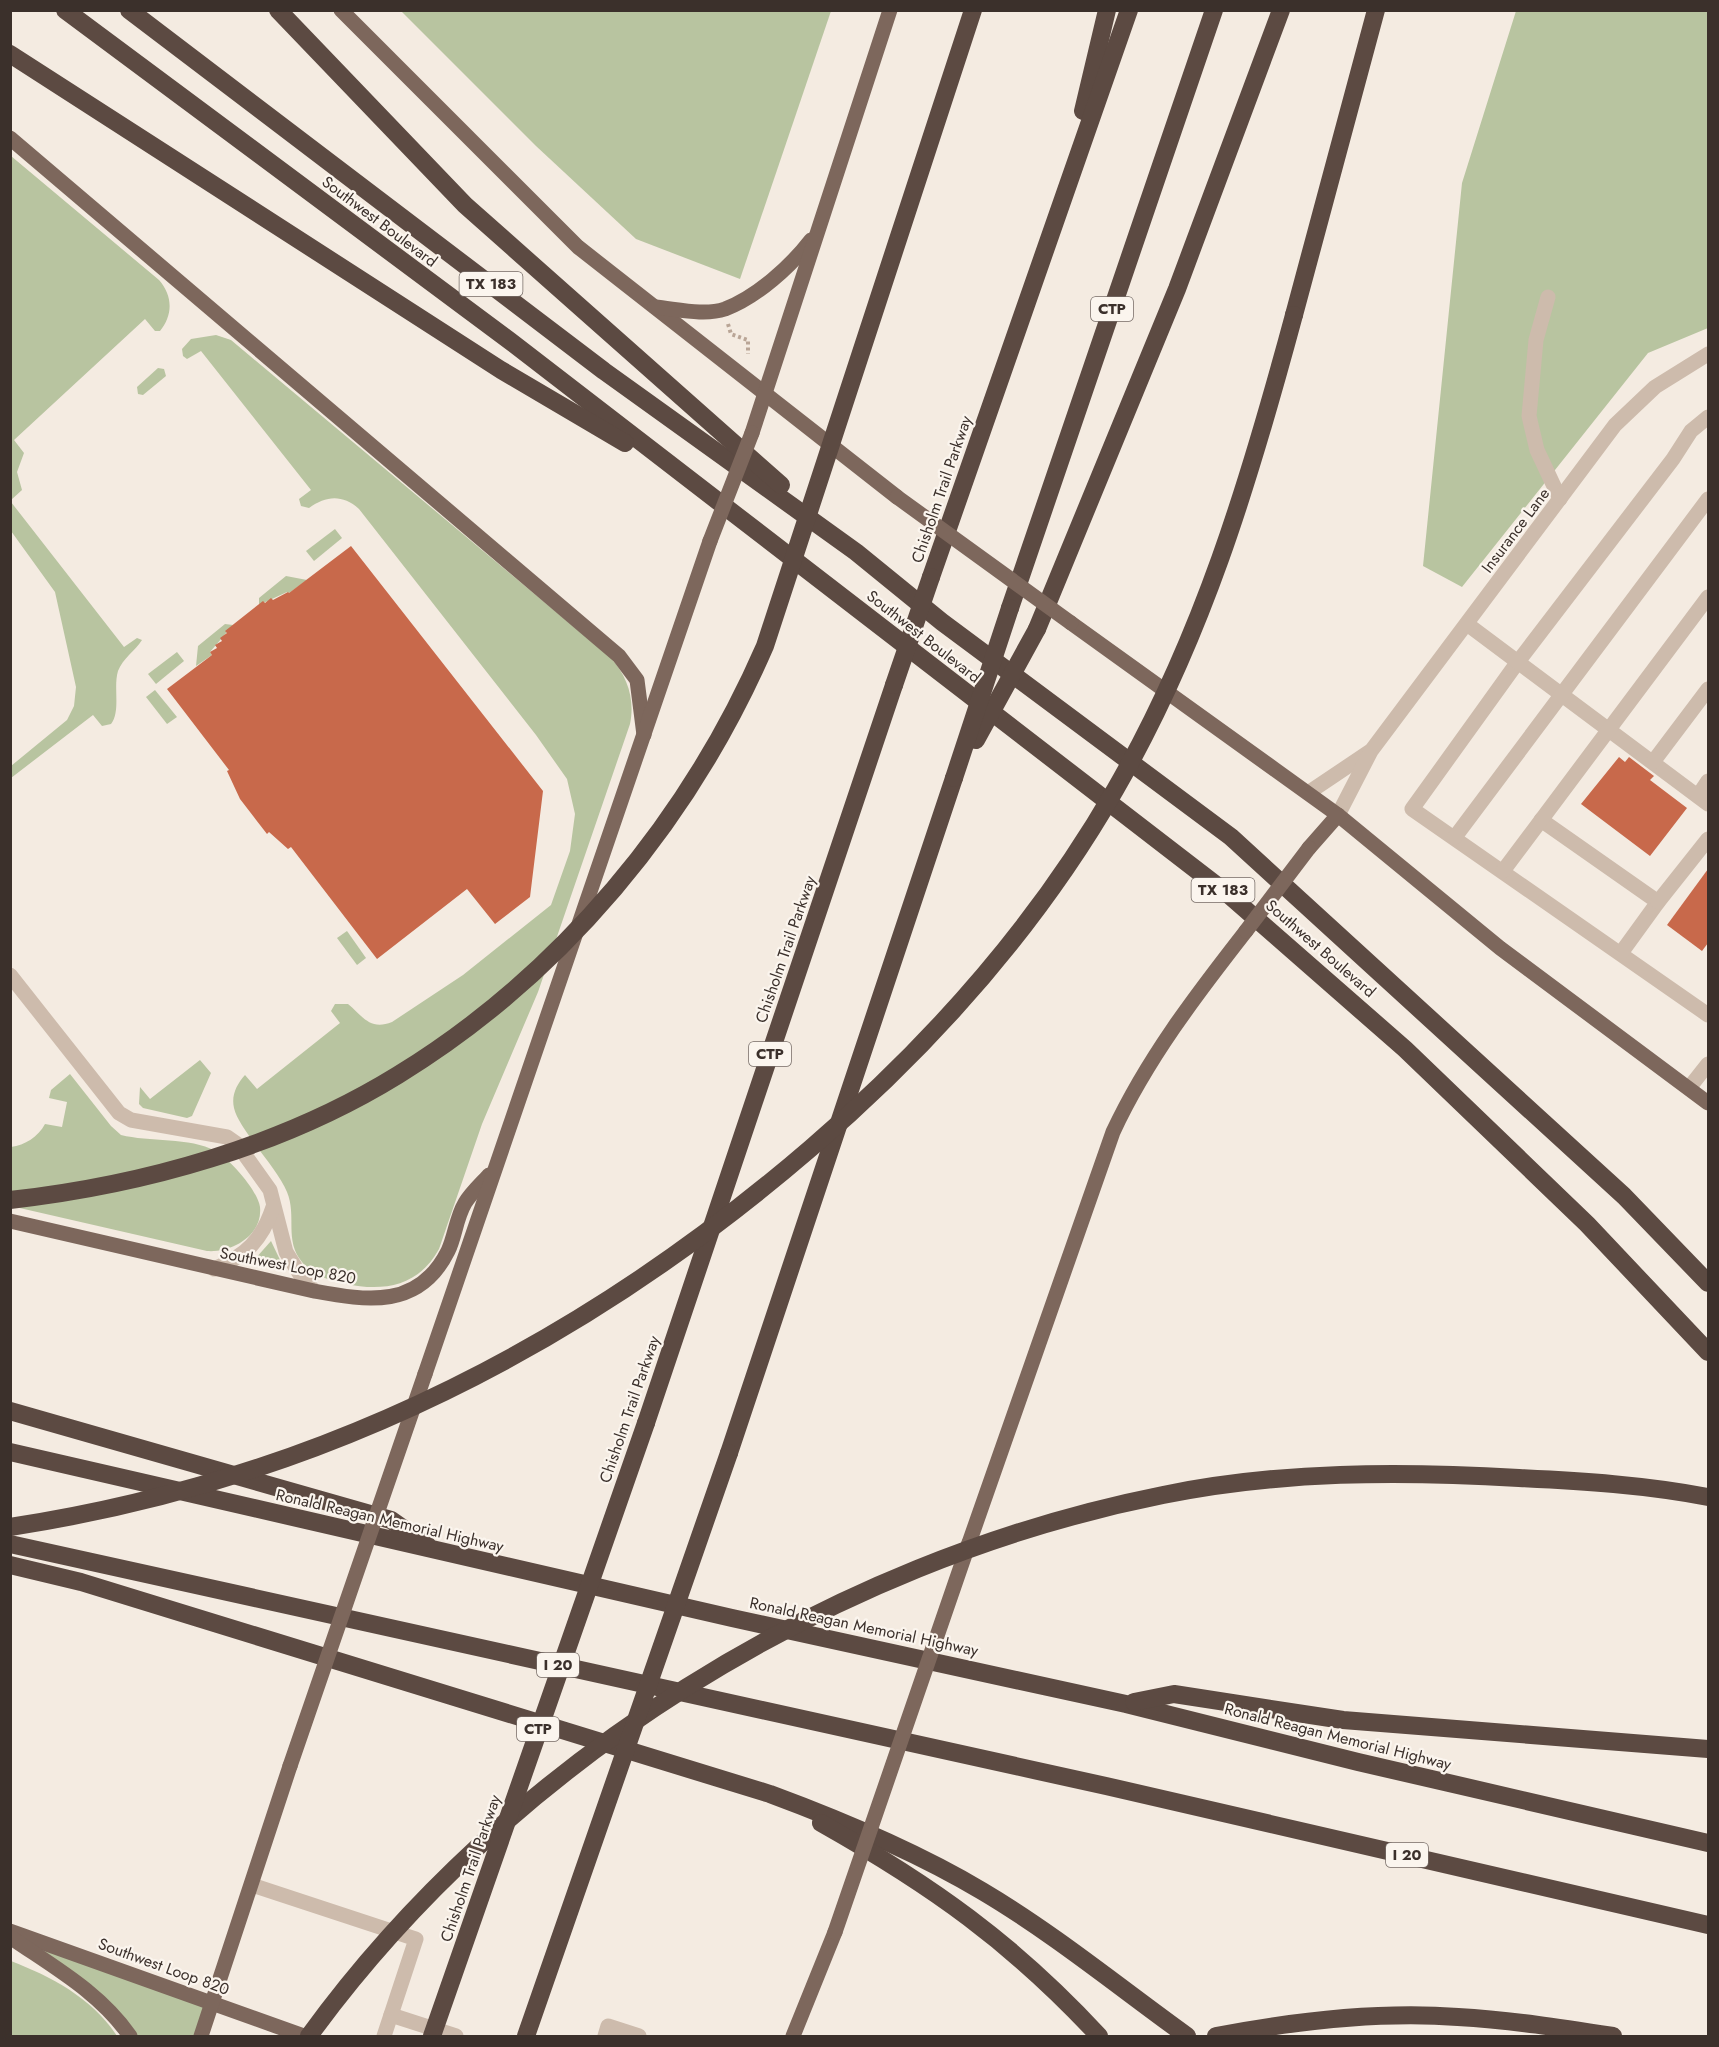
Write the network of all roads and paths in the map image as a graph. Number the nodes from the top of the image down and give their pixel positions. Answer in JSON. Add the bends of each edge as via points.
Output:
{"nodes":[{"id":1,"x":65,"y":10,"type":"edge"},
{"id":2,"x":129,"y":10,"type":"edge"},
{"id":3,"x":278,"y":10,"type":"edge"},
{"id":4,"x":341,"y":10,"type":"edge"},
{"id":5,"x":890,"y":10,"type":"edge"},
{"id":6,"x":973,"y":10,"type":"edge"},
{"id":7,"x":1107,"y":10,"type":"edge"},
{"id":8,"x":1129,"y":10,"type":"edge"},
{"id":9,"x":1214,"y":10,"type":"edge"},
{"id":10,"x":1281,"y":10,"type":"edge"},
{"id":11,"x":1376,"y":10,"type":"edge"},
{"id":12,"x":10,"y":54,"type":"edge"},
{"id":13,"x":10,"y":138,"type":"edge"},
{"id":14,"x":1059,"y":215,"type":"junction"},
{"id":15,"x":819,"y":231,"type":"junction"},
{"id":16,"x":1548,"y":297,"type":"dead end"},
{"id":17,"x":656,"y":307,"type":"junction"},
{"id":18,"x":726,"y":318,"type":"dead end"},
{"id":19,"x":748,"y":354,"type":"dead end"},
{"id":20,"x":1708,"y":354,"type":"edge"},
{"id":21,"x":766,"y":394,"type":"junction"},
{"id":22,"x":1708,"y":417,"type":"edge"},
{"id":23,"x":691,"y":482,"type":"junction"},
{"id":24,"x":1560,"y":499,"type":"junction"},
{"id":25,"x":1708,"y":499,"type":"edge"},
{"id":26,"x":856,"y":552,"type":"junction"},
{"id":27,"x":1708,"y":597,"type":"edge"},
{"id":28,"x":1467,"y":624,"type":"junction"},
{"id":29,"x":1517,"y":663,"type":"junction"},
{"id":30,"x":1708,"y":689,"type":"edge"},
{"id":31,"x":1561,"y":695,"type":"junction"},
{"id":32,"x":1608,"y":729,"type":"junction"},
{"id":33,"x":644,"y":735,"type":"junction"},
{"id":34,"x":1371,"y":751,"type":"junction"},
{"id":35,"x":1653,"y":762,"type":"junction"},
{"id":36,"x":954,"y":778,"type":"junction"},
{"id":37,"x":1708,"y":781,"type":"edge"},
{"id":38,"x":1308,"y":793,"type":"junction"},
{"id":39,"x":1703,"y":800,"type":"edge"},
{"id":40,"x":1338,"y":815,"type":"junction"},
{"id":41,"x":1541,"y":820,"type":"junction"},
{"id":42,"x":1455,"y":837,"type":"junction"},
{"id":43,"x":1708,"y":839,"type":"edge"},
{"id":44,"x":1503,"y":871,"type":"junction"},
{"id":45,"x":1658,"y":902,"type":"junction"},
{"id":46,"x":1621,"y":953,"type":"junction"},
{"id":47,"x":10,"y":975,"type":"edge"},
{"id":48,"x":1708,"y":1015,"type":"edge"},
{"id":49,"x":1708,"y":1064,"type":"edge"},
{"id":50,"x":1689,"y":1088,"type":"junction"},
{"id":51,"x":1708,"y":1102,"type":"edge"},
{"id":52,"x":495,"y":1168,"type":"junction"},
{"id":53,"x":10,"y":1200,"type":"edge"},
{"id":54,"x":274,"y":1204,"type":"junction"},
{"id":55,"x":10,"y":1221,"type":"edge"},
{"id":56,"x":214,"y":1269,"type":"junction"},
{"id":57,"x":1708,"y":1283,"type":"edge"},
{"id":58,"x":315,"y":1291,"type":"junction"},
{"id":59,"x":1708,"y":1352,"type":"edge"},
{"id":60,"x":10,"y":1411,"type":"edge"},
{"id":61,"x":10,"y":1452,"type":"edge"},
{"id":62,"x":1708,"y":1497,"type":"edge"},
{"id":63,"x":10,"y":1527,"type":"edge"},
{"id":64,"x":10,"y":1544,"type":"edge"},
{"id":65,"x":436,"y":1551,"type":"junction"},
{"id":66,"x":10,"y":1565,"type":"edge"},
{"id":67,"x":1126,"y":1704,"type":"junction"},
{"id":68,"x":1708,"y":1749,"type":"edge"},
{"id":69,"x":770,"y":1794,"type":"junction"},
{"id":70,"x":1708,"y":1843,"type":"edge"},
{"id":71,"x":252,"y":1885,"type":"junction"},
{"id":72,"x":1708,"y":1925,"type":"edge"},
{"id":73,"x":10,"y":1930,"type":"edge"},
{"id":74,"x":10,"y":1937,"type":"edge"},
{"id":75,"x":213,"y":2003,"type":"junction"},
{"id":76,"x":391,"y":2015,"type":"junction"},
{"id":77,"x":130,"y":2037,"type":"edge"},
{"id":78,"x":201,"y":2037,"type":"edge"},
{"id":79,"x":304,"y":2037,"type":"edge"},
{"id":80,"x":309,"y":2037,"type":"edge"},
{"id":81,"x":384,"y":2037,"type":"edge"},
{"id":82,"x":432,"y":2037,"type":"edge"},
{"id":83,"x":456,"y":2037,"type":"edge"},
{"id":84,"x":526,"y":2037,"type":"edge"},
{"id":85,"x":605,"y":2037,"type":"edge"},
{"id":86,"x":639,"y":2037,"type":"edge"},
{"id":87,"x":794,"y":2037,"type":"edge"},
{"id":88,"x":1099,"y":2037,"type":"edge"},
{"id":89,"x":1187,"y":2037,"type":"edge"},
{"id":90,"x":1216,"y":2037,"type":"edge"},
{"id":91,"x":1613,"y":2037,"type":"edge"}],
"edges":[{"from":1,"to":23,"type":"highway","name":"Southwest Boulevard","number":"TX 183","via":[[500,334]]},
{"from":2,"to":26,"type":"highway","name":"Southwest Boulevard","number":"TX 183","via":[[604,371]]},
{"from":3,"to":26,"type":"highway","via":[[465,205]]},
{"from":4,"to":17,"type":"main road","via":[[578,247]]},
{"from":5,"to":15,"type":"main road"},
{"from":6,"to":53,"type":"highway","bridge":true,"via":[[765,646],[707,760],[626,875],[566,941],[477,1019],[398,1075],[360,1096],[272,1136],[176,1169]]},
{"from":7,"to":14,"type":"highway"},
{"from":8,"to":14,"type":"highway","name":"Chisholm Trail Parkway","number":"CTP"},
{"from":9,"to":36,"type":"highway","number":"CTP","bridge":true},
{"from":10,"to":36,"type":"highway","bridge":true,"via":[[1173,299],[1037,629]]},
{"from":11,"to":63,"type":"highway","bridge":true,"via":[[1244,494],[1172,680],[1116,789],[1081,846],[1012,944],[927,1041],[862,1104],[683,1252],[576,1322],[468,1381],[348,1434],[244,1472],[138,1502]]},
{"from":12,"to":23,"type":"highway","via":[[501,370]]},
{"from":13,"to":33,"type":"main road","via":[[619,656],[637,680]]},
{"from":14,"to":82,"type":"highway","name":"Chisholm Trail Parkway","number":"CTP","bridge":true,"via":[[931,577],[646,1422]]},
{"from":15,"to":17,"type":"main road","via":[[772,281],[724,309],[698,312]]},
{"from":15,"to":21,"type":"main road"},
{"from":16,"to":24,"type":"street","via":[[1536,340],[1529,416],[1537,450]]},
{"from":17,"to":21,"type":"main road"},
{"from":18,"to":19,"type":"path","via":[[731,334],[748,340]]},
{"from":20,"to":24,"type":"street","name":"Insurance Lane","via":[[1655,387],[1616,425]]},
{"from":21,"to":33,"type":"main road","bridge":true},
{"from":21,"to":38,"type":"main road","bridge":true,"via":[[897,497]]},
{"from":22,"to":29,"type":"street","via":[[1691,431]]},
{"from":23,"to":59,"type":"highway","name":"Southwest Boulevard","number":"TX 183","via":[[1281,938],[1405,1048],[1587,1224]]},
{"from":24,"to":28,"type":"street","name":"Insurance Lane"},
{"from":25,"to":31,"type":"street"},
{"from":26,"to":57,"type":"highway","name":"Southwest Boulevard","number":"TX 183","via":[[942,622],[1231,837],[1624,1196]]},
{"from":27,"to":32,"type":"street"},
{"from":28,"to":29,"type":"street"},
{"from":28,"to":34,"type":"street","name":"Insurance Lane"},
{"from":29,"to":31,"type":"street"},
{"from":29,"to":42,"type":"street","via":[[1412,809]]},
{"from":30,"to":35,"type":"street"},
{"from":31,"to":32,"type":"street"},
{"from":31,"to":42,"type":"street"},
{"from":32,"to":35,"type":"street"},
{"from":32,"to":41,"type":"street"},
{"from":33,"to":52,"type":"main road"},
{"from":34,"to":38,"type":"street","name":"Insurance Lane"},
{"from":34,"to":40,"type":"street","name":"Insurance Lane"},
{"from":35,"to":39,"type":"street"},
{"from":36,"to":84,"type":"highway","number":"CTP","bridge":true,"via":[[729,1453]]},
{"from":37,"to":39,"type":"street"},
{"from":38,"to":40,"type":"main road"},
{"from":40,"to":50,"type":"main road","via":[[1500,948]]},
{"from":40,"to":87,"type":"main road","bridge":true,"via":[[1233,947],[1156,1053],[1113,1132],[835,1932]]},
{"from":41,"to":44,"type":"street"},
{"from":41,"to":45,"type":"street"},
{"from":42,"to":44,"type":"street"},
{"from":43,"to":45,"type":"street"},
{"from":44,"to":46,"type":"street"},
{"from":45,"to":46,"type":"street"},
{"from":46,"to":48,"type":"street"},
{"from":47,"to":54,"type":"street","via":[[119,1113],[131,1120],[227,1137],[246,1153],[270,1190]]},
{"from":49,"to":50,"type":"street"},
{"from":50,"to":51,"type":"main road"},
{"from":52,"to":58,"type":"main road","name":"Southwest Loop 820","via":[[465,1204],[448,1251],[435,1273],[418,1288],[394,1297],[370,1298]]},
{"from":52,"to":71,"type":"main road","bridge":true},
{"from":54,"to":56,"type":"street","via":[[255,1244],[234,1261]]},
{"from":54,"to":58,"type":"street","via":[[286,1252]]},
{"from":55,"to":56,"type":"main road","name":"Southwest Loop 820"},
{"from":56,"to":58,"type":"main road","name":"Southwest Loop 820"},
{"from":60,"to":65,"type":"highway","via":[[392,1520]]},
{"from":61,"to":65,"type":"highway","name":"Ronald Reagan Memorial Highway"},
{"from":62,"to":80,"type":"highway","bridge":true,"via":[[1611,1484],[1495,1477],[1286,1477],[1161,1495],[1031,1528],[945,1556],[867,1590],[753,1648],[662,1703],[566,1773],[448,1877],[360,1973]]},
{"from":64,"to":72,"type":"highway","number":"I 20","via":[[1106,1786]]},
{"from":65,"to":67,"type":"highway","name":"Ronald Reagan Memorial Highway"},
{"from":66,"to":69,"type":"highway","via":[[81,1581]]},
{"from":67,"to":68,"type":"highway","via":[[1174,1695],[1343,1720]]},
{"from":67,"to":70,"type":"highway","name":"Ronald Reagan Memorial Highway"},
{"from":69,"to":88,"type":"highway","via":[[897,1866],[985,1928],[1029,1965]]},
{"from":69,"to":89,"type":"highway","via":[[886,1840],[983,1891]]},
{"from":71,"to":75,"type":"main road"},
{"from":71,"to":76,"type":"street","via":[[416,1939]]},
{"from":73,"to":75,"type":"main road","name":"Southwest Loop 820"},
{"from":74,"to":77,"type":"main road","via":[[94,1995],[113,2012]]},
{"from":75,"to":78,"type":"main road"},
{"from":75,"to":79,"type":"main road","name":"Southwest Loop 820"},
{"from":76,"to":81,"type":"street"},
{"from":76,"to":83,"type":"street"},
{"from":85,"to":86,"type":"street","via":[[608,2026]]},
{"from":90,"to":91,"type":"highway","via":[[1333,2019],[1392,2016],[1456,2016],[1534,2023]]}]}
